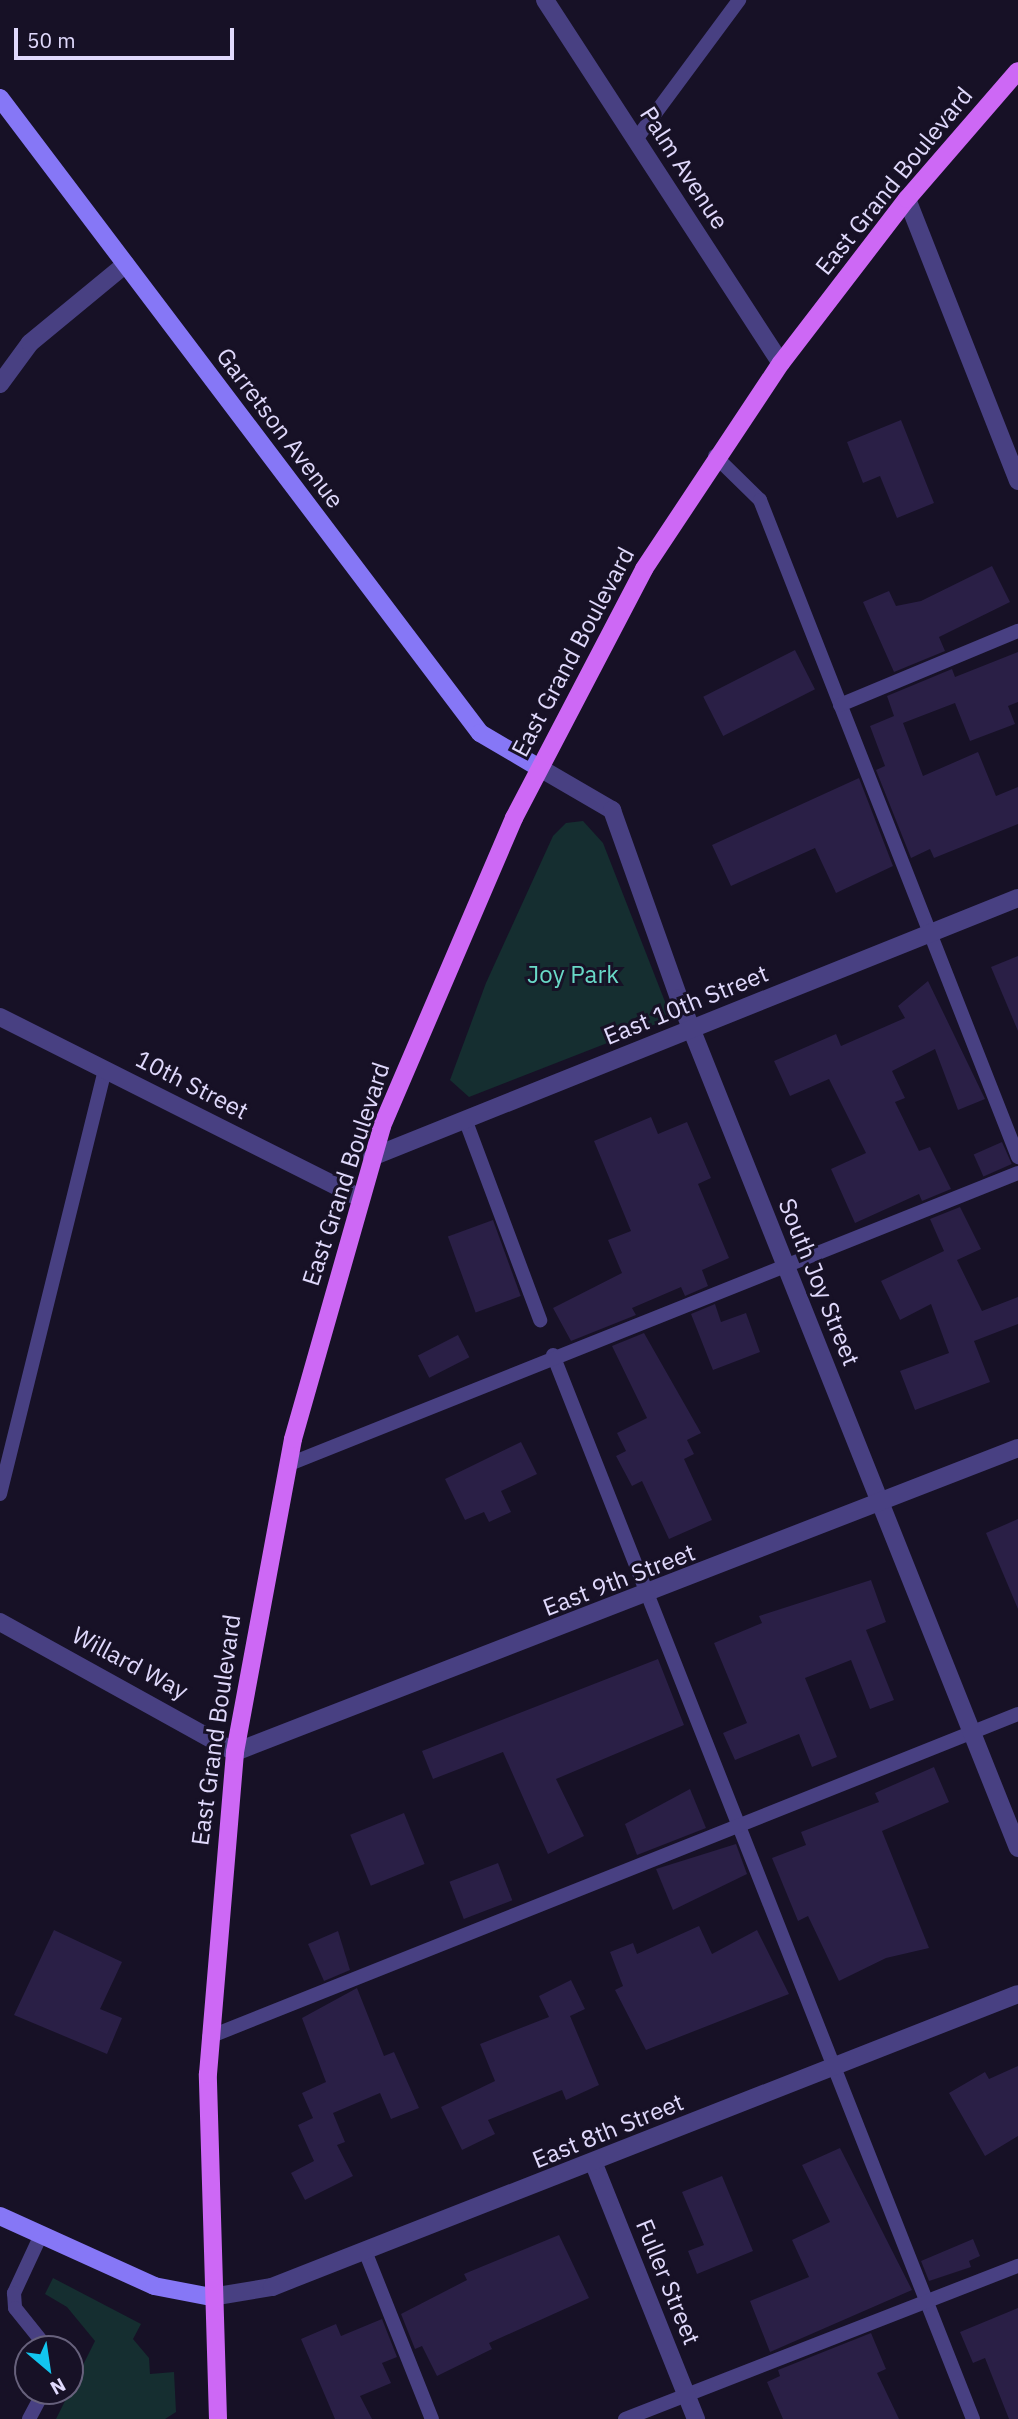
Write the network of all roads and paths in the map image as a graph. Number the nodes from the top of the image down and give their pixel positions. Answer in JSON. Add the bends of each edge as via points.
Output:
{"nodes":[{"id":1,"x":545,"y":0,"type":"edge"},
{"id":2,"x":739,"y":0,"type":"edge"},
{"id":3,"x":1018,"y":71,"type":"edge"},
{"id":4,"x":0,"y":99,"type":"edge"},
{"id":5,"x":637,"y":138,"type":"junction"},
{"id":6,"x":907,"y":199,"type":"junction"},
{"id":7,"x":126,"y":264,"type":"junction"},
{"id":8,"x":781,"y":363,"type":"junction"},
{"id":9,"x":0,"y":384,"type":"edge"},
{"id":10,"x":715,"y":456,"type":"junction"},
{"id":11,"x":1018,"y":481,"type":"edge"},
{"id":12,"x":1018,"y":631,"type":"edge"},
{"id":13,"x":840,"y":705,"type":"junction"},
{"id":14,"x":538,"y":767,"type":"junction"},
{"id":15,"x":1018,"y":898,"type":"edge"},
{"id":16,"x":930,"y":933,"type":"junction"},
{"id":17,"x":0,"y":1017,"type":"edge"},
{"id":18,"x":691,"y":1029,"type":"junction"},
{"id":19,"x":105,"y":1069,"type":"junction"},
{"id":20,"x":465,"y":1119,"type":"junction"},
{"id":21,"x":372,"y":1157,"type":"junction"},
{"id":22,"x":1018,"y":1157,"type":"edge"},
{"id":23,"x":1018,"y":1173,"type":"edge"},
{"id":24,"x":360,"y":1198,"type":"junction"},
{"id":25,"x":785,"y":1264,"type":"junction"},
{"id":26,"x":540,"y":1320,"type":"dead end"},
{"id":27,"x":553,"y":1355,"type":"junction"},
{"id":28,"x":1018,"y":1448,"type":"edge"},
{"id":29,"x":287,"y":1465,"type":"junction"},
{"id":30,"x":0,"y":1494,"type":"edge"},
{"id":31,"x":880,"y":1503,"type":"junction"},
{"id":32,"x":649,"y":1595,"type":"junction"},
{"id":33,"x":0,"y":1622,"type":"edge"},
{"id":34,"x":1018,"y":1714,"type":"edge"},
{"id":35,"x":972,"y":1732,"type":"junction"},
{"id":36,"x":235,"y":1752,"type":"junction"},
{"id":37,"x":739,"y":1825,"type":"junction"},
{"id":38,"x":1018,"y":1848,"type":"edge"},
{"id":39,"x":1018,"y":1994,"type":"edge"},
{"id":40,"x":209,"y":2036,"type":"junction"},
{"id":41,"x":834,"y":2067,"type":"junction"},
{"id":42,"x":594,"y":2164,"type":"junction"},
{"id":43,"x":0,"y":2216,"type":"edge"},
{"id":44,"x":40,"y":2237,"type":"junction"},
{"id":45,"x":365,"y":2252,"type":"junction"},
{"id":46,"x":1018,"y":2266,"type":"edge"},
{"id":47,"x":211,"y":2297,"type":"junction"},
{"id":48,"x":927,"y":2302,"type":"junction"},
{"id":49,"x":39,"y":2335,"type":"edge"},
{"id":50,"x":687,"y":2395,"type":"junction"},
{"id":51,"x":218,"y":2419,"type":"edge"},
{"id":52,"x":432,"y":2419,"type":"edge"},
{"id":53,"x":625,"y":2419,"type":"edge"},
{"id":54,"x":696,"y":2419,"type":"edge"},
{"id":55,"x":972,"y":2419,"type":"edge"}],
"edges":[{"from":1,"to":5,"type":"street","name":"Palm Avenue"},
{"from":2,"to":5,"type":"lane"},
{"from":3,"to":6,"type":"main road","name":"East Grand Boulevard"},
{"from":4,"to":7,"type":"street","name":"Garretson Avenue"},
{"from":5,"to":8,"type":"street","name":"Palm Avenue"},
{"from":6,"to":8,"type":"main road","name":"East Grand Boulevard"},
{"from":6,"to":11,"type":"street"},
{"from":7,"to":9,"type":"street","via":[[30,343]]},
{"from":7,"to":14,"type":"street","name":"Garretson Avenue","via":[[480,733]]},
{"from":8,"to":10,"type":"main road","name":"East Grand Boulevard"},
{"from":10,"to":13,"type":"lane","via":[[760,500]]},
{"from":10,"to":14,"type":"main road","name":"East Grand Boulevard","via":[[644,569]]},
{"from":12,"to":13,"type":"lane"},
{"from":13,"to":16,"type":"lane"},
{"from":14,"to":18,"type":"street","name":"South Joy Street","via":[[612,810]]},
{"from":14,"to":21,"type":"main road","name":"East Grand Boulevard","via":[[458,941]]},
{"from":15,"to":16,"type":"street","name":"East 10th Street"},
{"from":16,"to":18,"type":"street","name":"East 10th Street"},
{"from":16,"to":22,"type":"lane"},
{"from":17,"to":19,"type":"street","name":"10th Street"},
{"from":18,"to":20,"type":"street","name":"East 10th Street"},
{"from":18,"to":25,"type":"street","name":"South Joy Street"},
{"from":19,"to":24,"type":"street","name":"10th Street"},
{"from":19,"to":30,"type":"lane"},
{"from":20,"to":21,"type":"street","name":"East 10th Street"},
{"from":20,"to":26,"type":"lane"},
{"from":21,"to":24,"type":"main road","name":"East Grand Boulevard"},
{"from":23,"to":25,"type":"lane"},
{"from":24,"to":29,"type":"main road","name":"East Grand Boulevard"},
{"from":25,"to":27,"type":"lane"},
{"from":25,"to":31,"type":"street","name":"South Joy Street"},
{"from":27,"to":29,"type":"lane"},
{"from":27,"to":32,"type":"lane"},
{"from":28,"to":31,"type":"street","name":"East 9th Street"},
{"from":29,"to":36,"type":"main road","name":"East Grand Boulevard"},
{"from":31,"to":32,"type":"street","name":"East 9th Street"},
{"from":31,"to":35,"type":"street","name":"South Joy Street"},
{"from":32,"to":36,"type":"street","name":"East 9th Street"},
{"from":32,"to":37,"type":"lane"},
{"from":33,"to":36,"type":"street","name":"Willard Way"},
{"from":34,"to":35,"type":"lane"},
{"from":35,"to":37,"type":"lane"},
{"from":35,"to":38,"type":"street","name":"South Joy Street"},
{"from":36,"to":40,"type":"main road","name":"East Grand Boulevard"},
{"from":37,"to":40,"type":"lane"},
{"from":37,"to":41,"type":"lane"},
{"from":39,"to":41,"type":"street","name":"East 8th Street"},
{"from":40,"to":47,"type":"main road","name":"East Grand Boulevard"},
{"from":41,"to":42,"type":"street","name":"East 8th Street"},
{"from":41,"to":48,"type":"lane"},
{"from":42,"to":45,"type":"street","name":"East 8th Street"},
{"from":42,"to":50,"type":"street","name":"Fuller Street"},
{"from":43,"to":44,"type":"street"},
{"from":44,"to":47,"type":"street","via":[[153,2286]]},
{"from":44,"to":49,"type":"lane","via":[[15,2300]]},
{"from":45,"to":47,"type":"street","name":"East 8th Street","via":[[272,2287]]},
{"from":45,"to":52,"type":"lane"},
{"from":46,"to":48,"type":"lane"},
{"from":47,"to":51,"type":"main road","name":"East Grand Boulevard"},
{"from":48,"to":50,"type":"lane"},
{"from":48,"to":55,"type":"lane"},
{"from":50,"to":53,"type":"lane"},
{"from":50,"to":54,"type":"street","name":"Fuller Street"}]}
